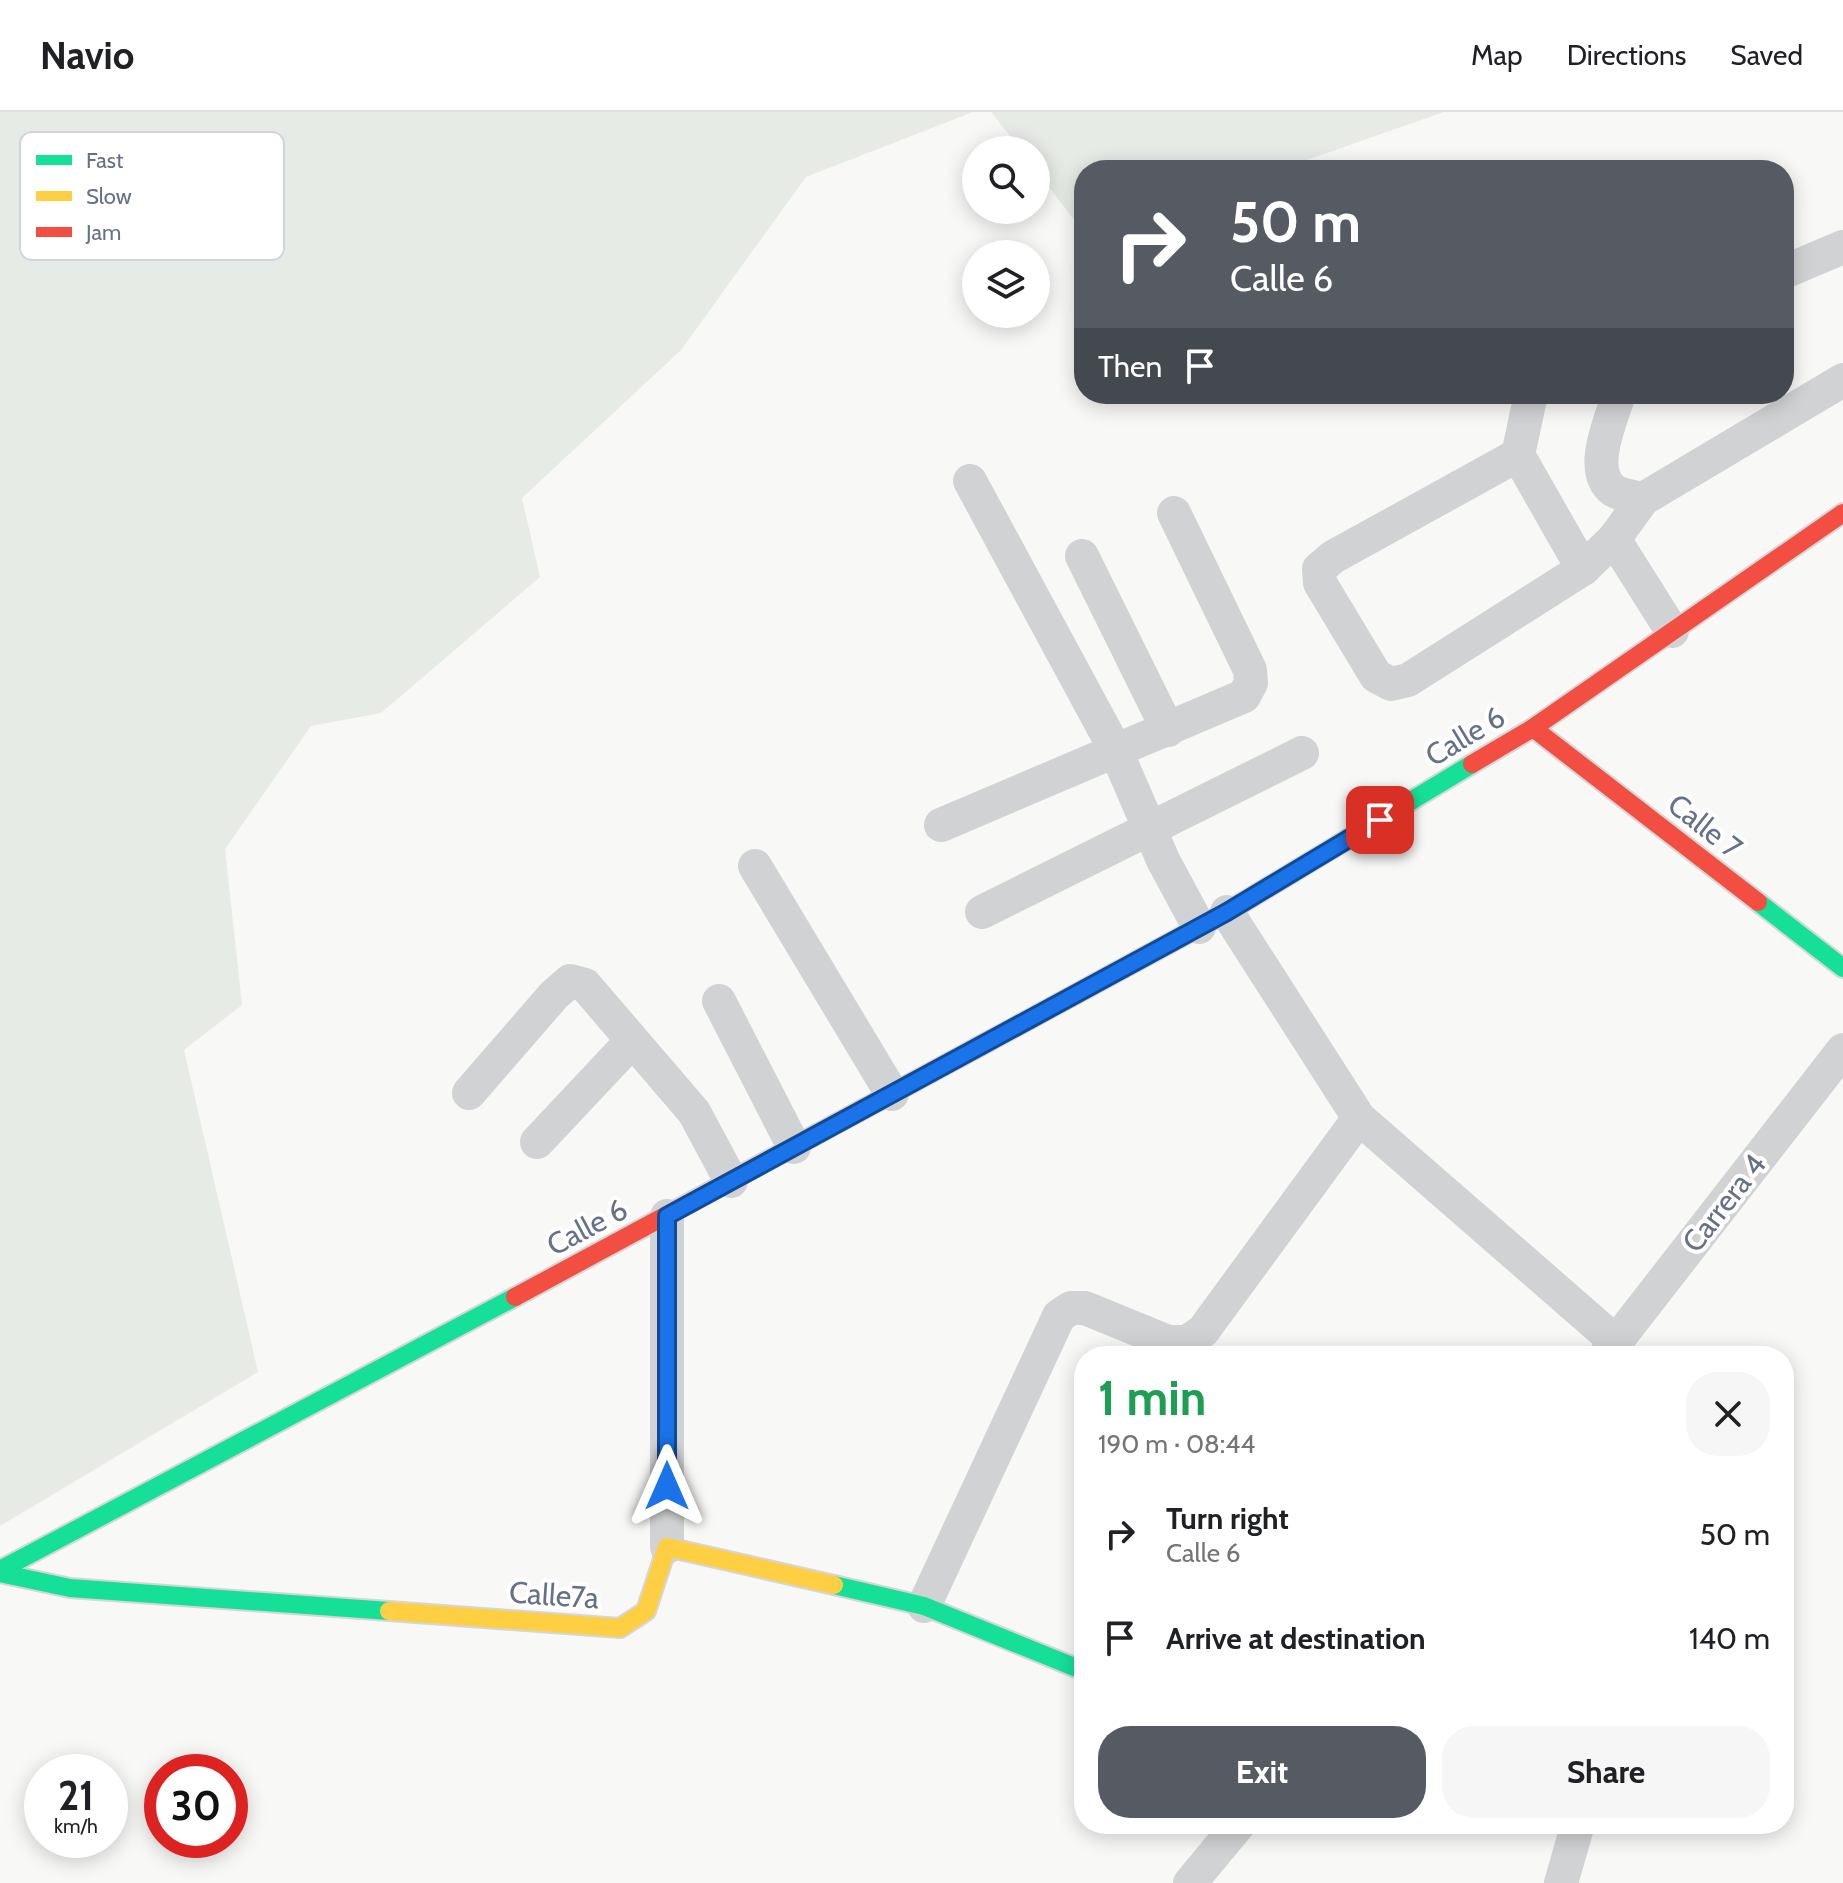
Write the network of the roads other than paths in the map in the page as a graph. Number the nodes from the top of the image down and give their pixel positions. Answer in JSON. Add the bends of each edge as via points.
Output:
{"nodes":[{"id":1,"x":1843,"y":247,"type":"edge"},
{"id":2,"x":1794,"y":268,"type":"edge"},
{"id":3,"x":1843,"y":380,"type":"edge"},
{"id":4,"x":1529,"y":404,"type":"edge"},
{"id":5,"x":1616,"y":404,"type":"edge"},
{"id":6,"x":1518,"y":455,"type":"junction"},
{"id":7,"x":970,"y":481,"type":"dead end"},
{"id":8,"x":1643,"y":499,"type":"junction"},
{"id":9,"x":1174,"y":513,"type":"dead end"},
{"id":10,"x":1843,"y":513,"type":"edge"},
{"id":11,"x":1614,"y":539,"type":"junction"},
{"id":12,"x":1082,"y":556,"type":"dead end"},
{"id":13,"x":1583,"y":569,"type":"junction"},
{"id":14,"x":1672,"y":631,"type":"junction"},
{"id":15,"x":1533,"y":728,"type":"junction"},
{"id":16,"x":1168,"y":730,"type":"junction"},
{"id":17,"x":1116,"y":751,"type":"junction"},
{"id":18,"x":1302,"y":753,"type":"dead end"},
{"id":19,"x":941,"y":825,"type":"dead end"},
{"id":20,"x":1150,"y":829,"type":"junction"},
{"id":21,"x":755,"y":866,"type":"dead end"},
{"id":22,"x":982,"y":912,"type":"dead end"},
{"id":23,"x":1213,"y":920,"type":"junction"},
{"id":24,"x":1843,"y":968,"type":"edge"},
{"id":25,"x":719,"y":1001,"type":"dead end"},
{"id":26,"x":632,"y":1041,"type":"junction"},
{"id":27,"x":1843,"y":1050,"type":"edge"},
{"id":28,"x":469,"y":1093,"type":"dead end"},
{"id":29,"x":892,"y":1094,"type":"junction"},
{"id":30,"x":1359,"y":1118,"type":"junction"},
{"id":31,"x":537,"y":1142,"type":"dead end"},
{"id":32,"x":794,"y":1147,"type":"junction"},
{"id":33,"x":731,"y":1181,"type":"junction"},
{"id":34,"x":667,"y":1216,"type":"junction"},
{"id":35,"x":1607,"y":1346,"type":"edge"},
{"id":36,"x":1612,"y":1346,"type":"edge"},
{"id":37,"x":667,"y":1547,"type":"junction"},
{"id":38,"x":0,"y":1571,"type":"edge"},
{"id":39,"x":924,"y":1606,"type":"junction"},
{"id":40,"x":1074,"y":1667,"type":"edge"},
{"id":41,"x":1231,"y":1834,"type":"edge"},
{"id":42,"x":1575,"y":1834,"type":"edge"},
{"id":43,"x":1190,"y":1883,"type":"edge"},
{"id":44,"x":1561,"y":1883,"type":"edge"}],
"edges":[{"from":1,"to":2,"type":"street"},
{"from":3,"to":8,"type":"street"},
{"from":4,"to":6,"type":"street"},
{"from":5,"to":8,"type":"street","via":[[1601,456],[1605,479],[1613,491]]},
{"from":6,"to":13,"type":"street"},
{"from":6,"to":13,"type":"street","via":[[1333,557],[1319,569],[1320,583],[1376,676],[1391,684],[1408,680]]},
{"from":7,"to":17,"type":"street"},
{"from":8,"to":11,"type":"street"},
{"from":9,"to":16,"type":"street","via":[[1250,670],[1251,683],[1244,696]]},
{"from":10,"to":14,"type":"street","name":"Calle 6"},
{"from":11,"to":13,"type":"street"},
{"from":11,"to":14,"type":"street"},
{"from":12,"to":16,"type":"street"},
{"from":14,"to":15,"type":"street","name":"Calle 6"},
{"from":15,"to":23,"type":"street","name":"Calle 6"},
{"from":15,"to":24,"type":"street","name":"Calle 7"},
{"from":16,"to":17,"type":"street"},
{"from":17,"to":19,"type":"street"},
{"from":17,"to":20,"type":"street"},
{"from":18,"to":20,"type":"street"},
{"from":20,"to":22,"type":"street"},
{"from":20,"to":23,"type":"street"},
{"from":21,"to":29,"type":"street"},
{"from":23,"to":29,"type":"street","name":"Calle 6"},
{"from":23,"to":30,"type":"street"},
{"from":25,"to":32,"type":"street"},
{"from":26,"to":28,"type":"street","via":[[585,985],[570,981]]},
{"from":26,"to":31,"type":"street"},
{"from":26,"to":33,"type":"street","via":[[694,1112]]},
{"from":27,"to":36,"type":"street","name":"Carrera 4"},
{"from":29,"to":32,"type":"street","name":"Calle 6"},
{"from":30,"to":35,"type":"street"},
{"from":30,"to":39,"type":"street","via":[[1203,1331],[1187,1342],[1168,1342],[1085,1308],[1071,1308],[1059,1316]]},
{"from":32,"to":33,"type":"street","name":"Calle 6"},
{"from":33,"to":34,"type":"street","name":"Calle 6"},
{"from":34,"to":37,"type":"street"},
{"from":34,"to":38,"type":"street","name":"Calle 6"},
{"from":37,"to":38,"type":"street","name":"Calle7a","via":[[646,1611],[620,1628],[70,1588]]},
{"from":37,"to":39,"type":"street"},
{"from":39,"to":40,"type":"street"},
{"from":41,"to":43,"type":"street"},
{"from":42,"to":44,"type":"street"}]}
